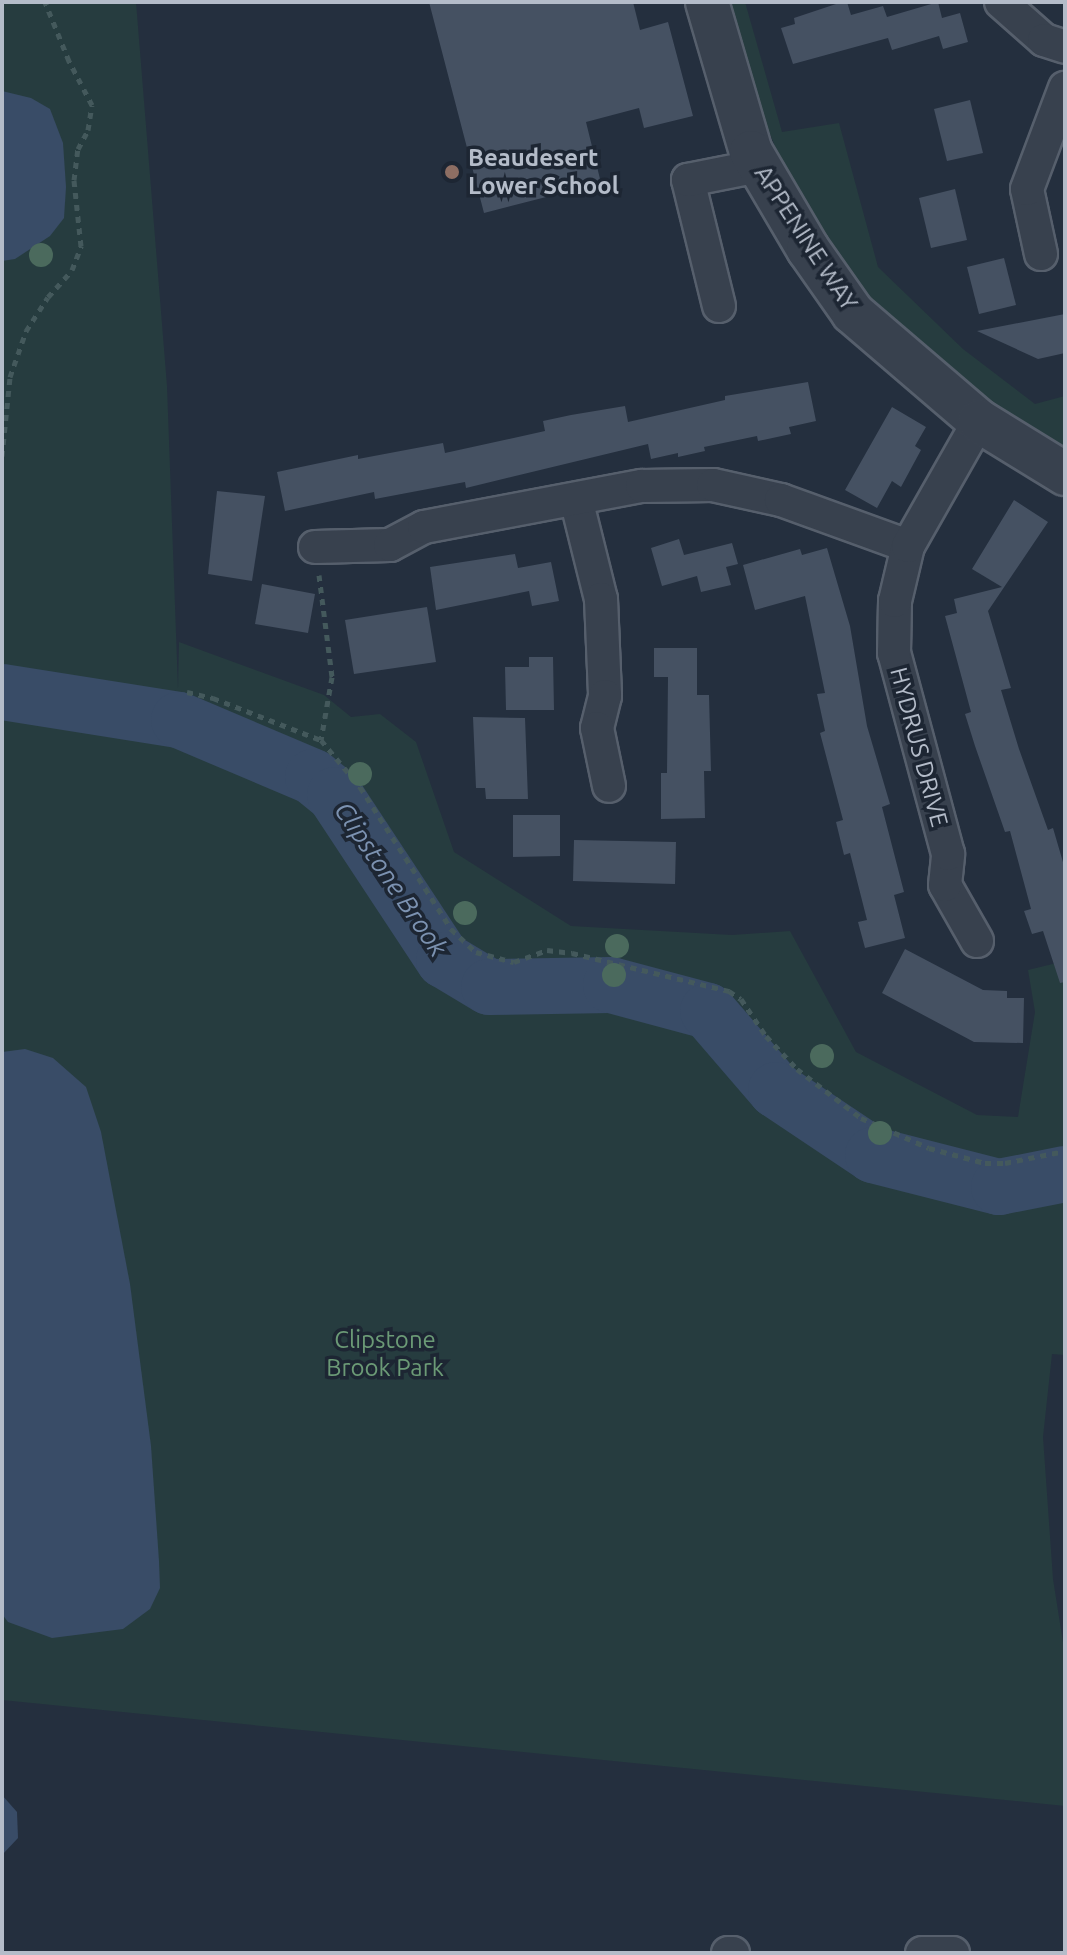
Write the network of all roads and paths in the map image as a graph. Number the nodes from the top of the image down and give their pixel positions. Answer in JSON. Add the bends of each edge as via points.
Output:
{"nodes":[{"id":1,"x":45,"y":2,"type":"edge"},
{"id":2,"x":707,"y":2,"type":"edge"},
{"id":3,"x":1001,"y":2,"type":"edge"},
{"id":4,"x":1065,"y":47,"type":"edge"},
{"id":5,"x":1065,"y":88,"type":"edge"},
{"id":6,"x":759,"y":166,"type":"junction"},
{"id":7,"x":1041,"y":254,"type":"dead end"},
{"id":8,"x":719,"y":306,"type":"dead end"},
{"id":9,"x":979,"y":421,"type":"junction"},
{"id":10,"x":2,"y":456,"type":"edge"},
{"id":11,"x":1065,"y":474,"type":"edge"},
{"id":12,"x":576,"y":499,"type":"junction"},
{"id":13,"x":908,"y":546,"type":"junction"},
{"id":14,"x":315,"y":547,"type":"joint"},
{"id":15,"x":187,"y":692,"type":"dead end"},
{"id":16,"x":321,"y":740,"type":"junction"},
{"id":17,"x":609,"y":786,"type":"dead end"},
{"id":18,"x":977,"y":941,"type":"dead end"},
{"id":19,"x":1065,"y":1151,"type":"edge"},
{"id":20,"x":922,"y":1953,"type":"edge"},
{"id":21,"x":953,"y":1953,"type":"edge"}],
"edges":[{"from":1,"to":10,"type":"path","via":[[92,105],[74,180],[81,246],[72,270],[26,331],[6,399]]},
{"from":2,"to":6,"type":"street","name":"APPENINE WAY"},
{"from":3,"to":4,"type":"street","via":[[1044,40]]},
{"from":5,"to":7,"type":"street","via":[[1027,189]]},
{"from":6,"to":8,"type":"street","via":[[688,180]]},
{"from":6,"to":9,"type":"street","name":"APPENINE WAY","via":[[853,313]]},
{"from":9,"to":11,"type":"street","name":"APPENINE WAY"},
{"from":9,"to":13,"type":"street","name":"HYDRUS DRIVE"},
{"from":12,"to":13,"type":"street","via":[[642,486],[713,485],[781,500]]},
{"from":12,"to":14,"type":"street","via":[[424,527],[390,545]]},
{"from":12,"to":17,"type":"street","via":[[601,599],[605,696],[597,728]]},
{"from":13,"to":18,"type":"street","name":"HYDRUS DRIVE","via":[[895,601],[894,653],[948,854],[945,885]]},
{"from":14,"to":16,"type":"path","via":[[332,677]]},
{"from":15,"to":16,"type":"path"},
{"from":16,"to":19,"type":"path","via":[[360,787],[451,929],[476,952],[514,962],[547,950],[572,953],[729,991],[797,1069],[861,1118],[929,1148],[985,1163]]},
{"from":20,"to":21,"type":"street"}]}
